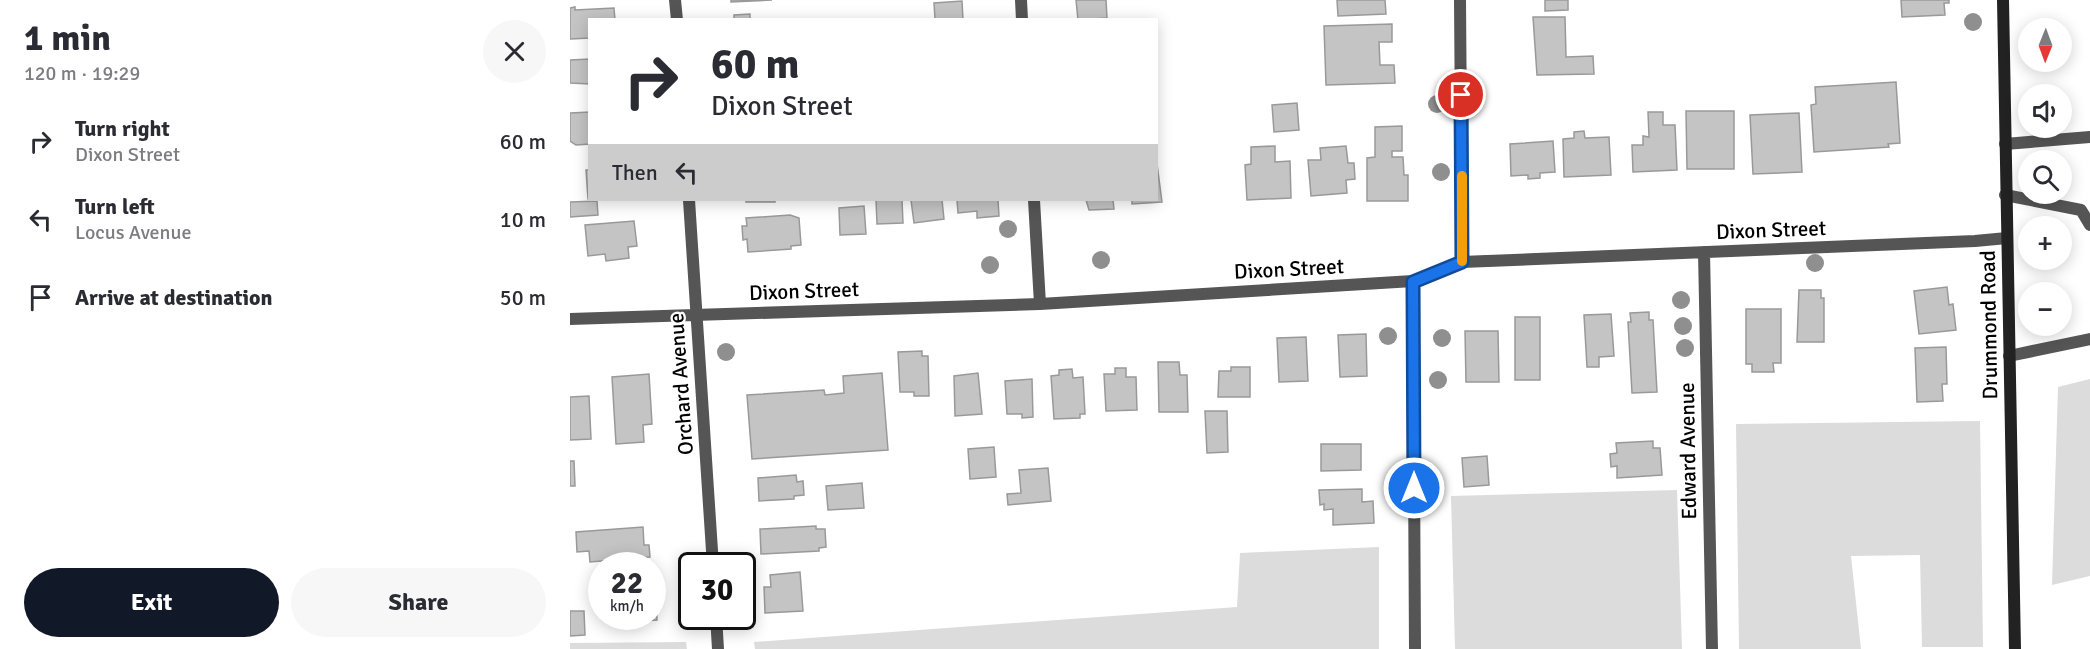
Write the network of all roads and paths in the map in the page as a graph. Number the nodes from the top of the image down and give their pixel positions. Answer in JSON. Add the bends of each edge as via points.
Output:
{"nodes":[{"id":1,"x":675,"y":0,"type":"edge"},
{"id":2,"x":1021,"y":0,"type":"edge"},
{"id":3,"x":1460,"y":0,"type":"edge"},
{"id":4,"x":2003,"y":0,"type":"edge"},
{"id":5,"x":677,"y":18,"type":"edge"},
{"id":6,"x":1022,"y":18,"type":"edge"},
{"id":7,"x":2090,"y":137,"type":"edge"},
{"id":8,"x":2005,"y":144,"type":"junction"},
{"id":9,"x":2006,"y":195,"type":"junction"},
{"id":10,"x":689,"y":201,"type":"edge"},
{"id":11,"x":1034,"y":201,"type":"edge"},
{"id":12,"x":2090,"y":225,"type":"edge"},
{"id":13,"x":2007,"y":238,"type":"junction"},
{"id":14,"x":1704,"y":252,"type":"junction"},
{"id":15,"x":1462,"y":262,"type":"junction"},
{"id":16,"x":1413,"y":282,"type":"junction"},
{"id":17,"x":1040,"y":304,"type":"junction"},
{"id":18,"x":696,"y":313,"type":"junction"},
{"id":19,"x":570,"y":320,"type":"edge"},
{"id":20,"x":2090,"y":339,"type":"edge"},
{"id":21,"x":2009,"y":356,"type":"junction"},
{"id":22,"x":712,"y":552,"type":"edge"},
{"id":23,"x":717,"y":630,"type":"edge"},
{"id":24,"x":718,"y":649,"type":"edge"},
{"id":25,"x":1415,"y":649,"type":"edge"},
{"id":26,"x":1712,"y":649,"type":"edge"},
{"id":27,"x":2015,"y":649,"type":"edge"}],
"edges":[{"from":1,"to":5,"type":"street"},
{"from":2,"to":6,"type":"street"},
{"from":3,"to":15,"type":"street"},
{"from":4,"to":8,"type":"main road","name":"Drummond Road"},
{"from":7,"to":8,"type":"street"},
{"from":8,"to":9,"type":"main road","name":"Drummond Road"},
{"from":9,"to":12,"type":"street","via":[[2081,210]]},
{"from":9,"to":13,"type":"main road","name":"Drummond Road"},
{"from":10,"to":18,"type":"street","name":"Orchard Avenue"},
{"from":11,"to":17,"type":"street"},
{"from":13,"to":14,"type":"street","name":"Dixon Street"},
{"from":13,"to":21,"type":"main road","name":"Drummond Road"},
{"from":14,"to":15,"type":"street","name":"Dixon Street"},
{"from":14,"to":26,"type":"street","name":"Edward Avenue"},
{"from":15,"to":16,"type":"street","name":"Dixon Street"},
{"from":16,"to":17,"type":"street","name":"Dixon Street"},
{"from":16,"to":25,"type":"street"},
{"from":17,"to":18,"type":"street","name":"Dixon Street"},
{"from":18,"to":19,"type":"street","name":"Dixon Street"},
{"from":18,"to":22,"type":"street","name":"Orchard Avenue"},
{"from":20,"to":21,"type":"street"},
{"from":21,"to":27,"type":"main road","name":"Drummond Road"},
{"from":23,"to":24,"type":"street"}]}
